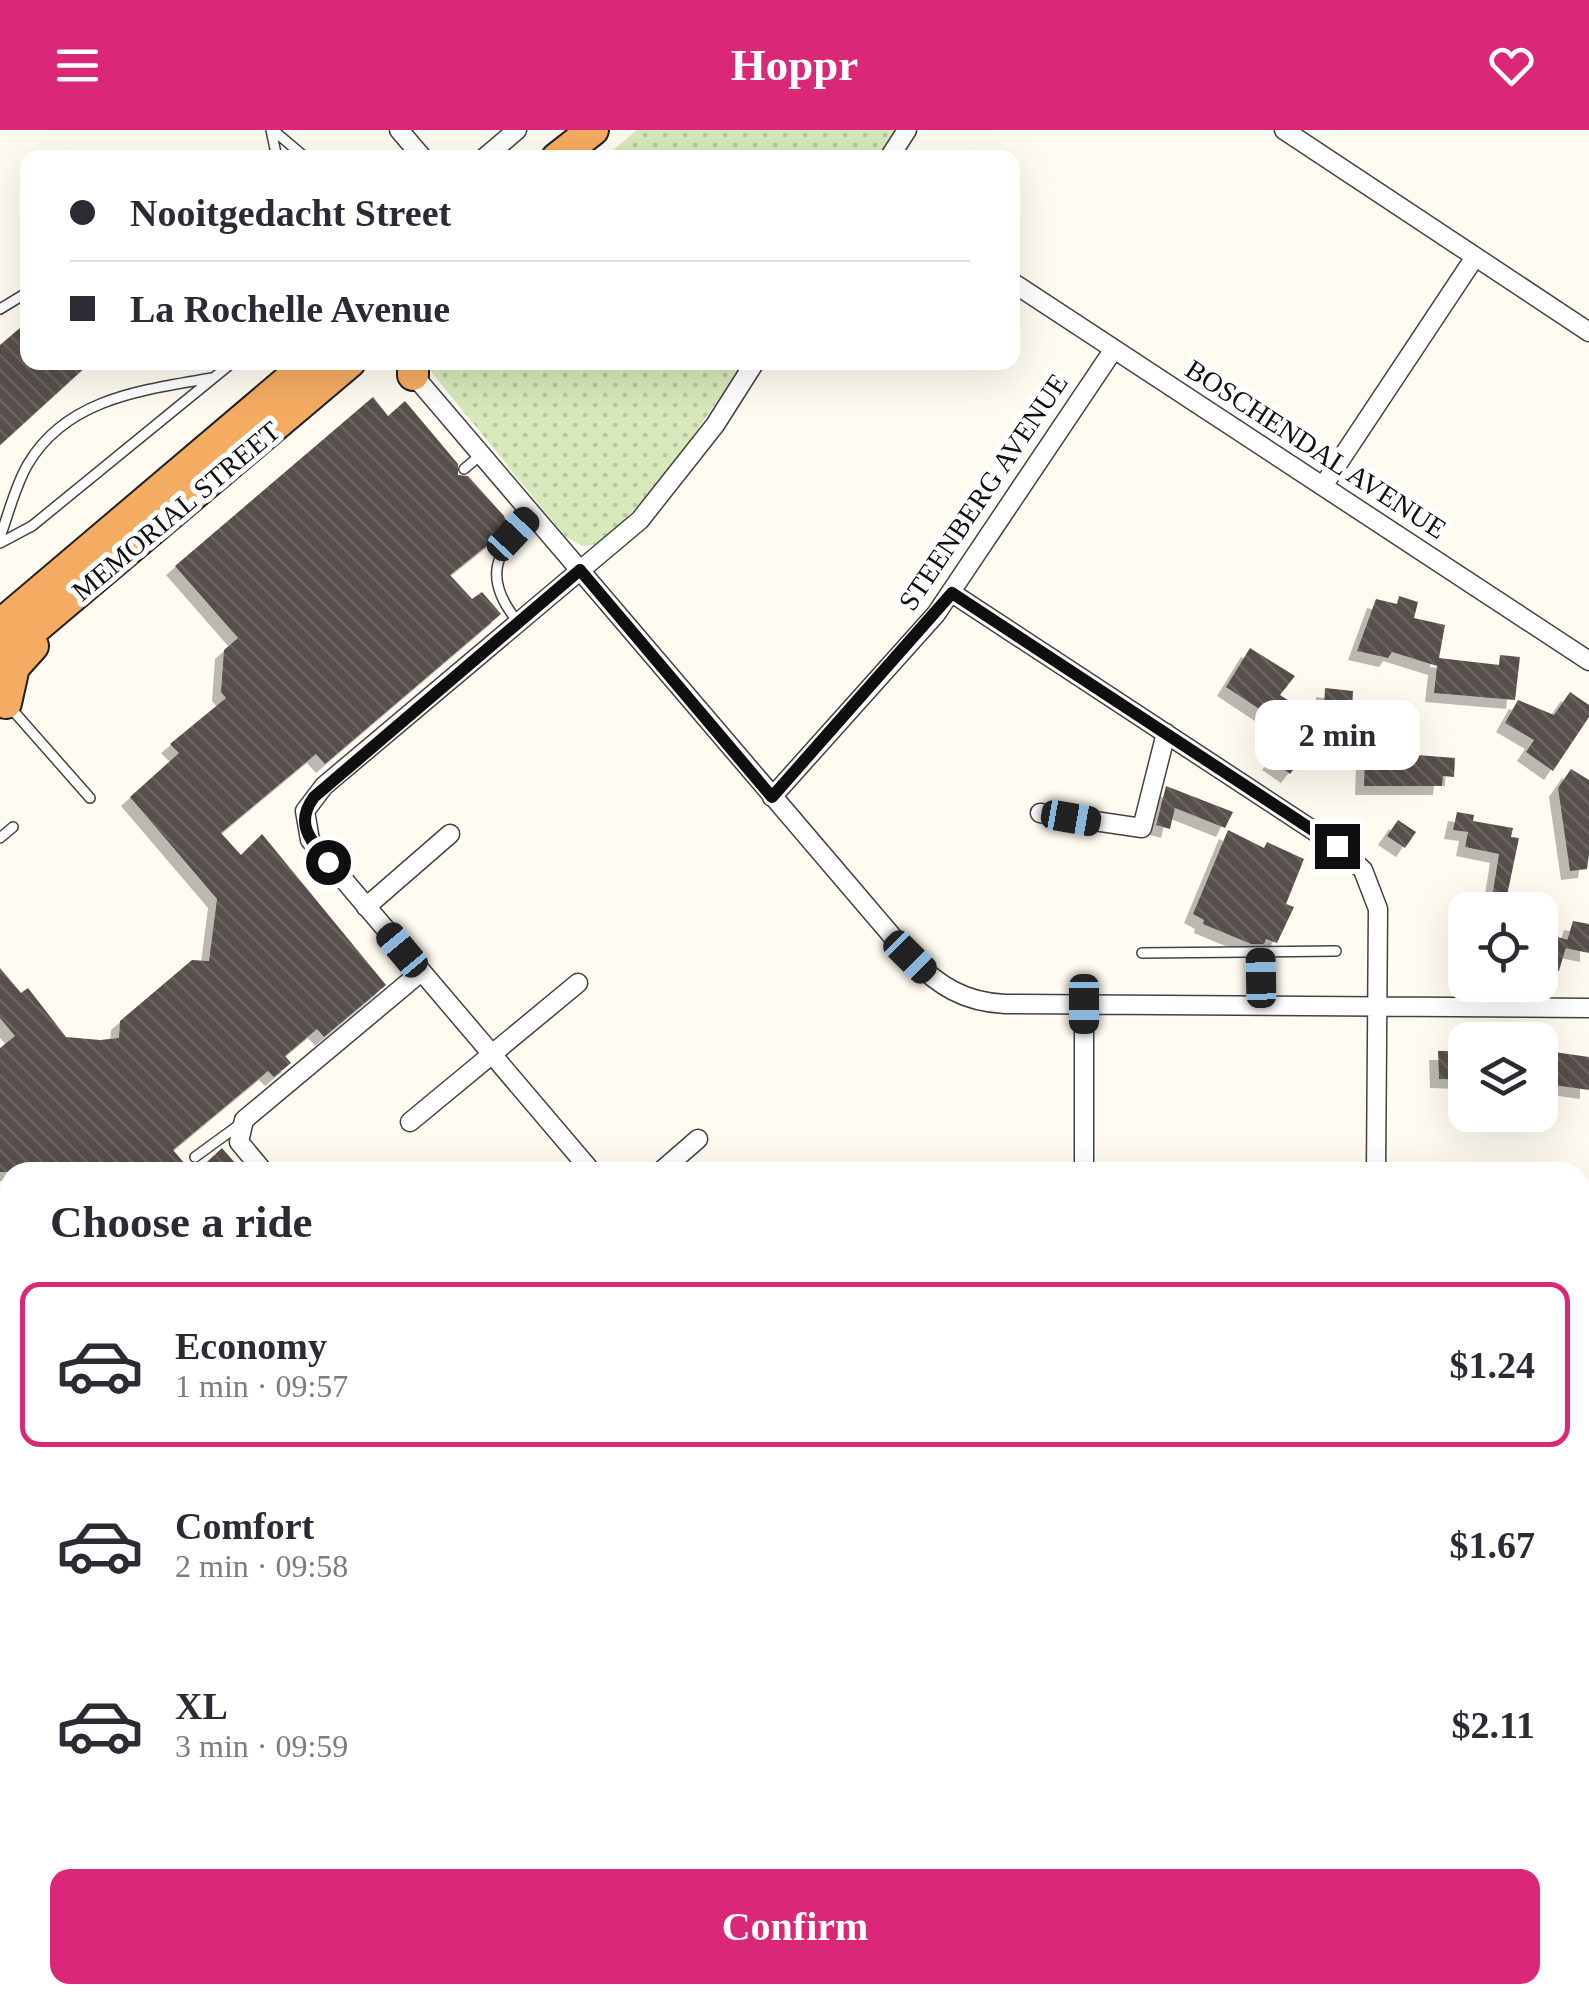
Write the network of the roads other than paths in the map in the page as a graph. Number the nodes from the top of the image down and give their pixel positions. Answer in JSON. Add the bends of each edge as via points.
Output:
{"nodes":[{"id":1,"x":272,"y":130,"type":"edge"},
{"id":2,"x":400,"y":130,"type":"edge"},
{"id":3,"x":517,"y":130,"type":"edge"},
{"id":4,"x":593,"y":130,"type":"edge"},
{"id":5,"x":1284,"y":130,"type":"edge"},
{"id":6,"x":296,"y":150,"type":"edge"},
{"id":7,"x":416,"y":150,"type":"edge"},
{"id":8,"x":493,"y":150,"type":"edge"},
{"id":9,"x":569,"y":150,"type":"edge"},
{"id":10,"x":1475,"y":257,"type":"junction"},
{"id":11,"x":1020,"y":287,"type":"edge"},
{"id":12,"x":1589,"y":332,"type":"edge"},
{"id":13,"x":1114,"y":349,"type":"junction"},
{"id":14,"x":224,"y":370,"type":"edge"},
{"id":15,"x":301,"y":370,"type":"edge"},
{"id":16,"x":340,"y":370,"type":"edge"},
{"id":17,"x":412,"y":370,"type":"edge"},
{"id":18,"x":750,"y":370,"type":"edge"},
{"id":19,"x":214,"y":378,"type":"junction"},
{"id":20,"x":482,"y":454,"type":"junction"},
{"id":21,"x":464,"y":469,"type":"dead end"},
{"id":22,"x":1323,"y":486,"type":"junction"},
{"id":23,"x":532,"y":513,"type":"junction"},
{"id":24,"x":0,"y":540,"type":"edge"},
{"id":25,"x":580,"y":570,"type":"junction"},
{"id":26,"x":75,"y":580,"type":"junction"},
{"id":27,"x":952,"y":593,"type":"junction"},
{"id":28,"x":0,"y":601,"type":"edge"},
{"id":29,"x":518,"y":622,"type":"junction"},
{"id":30,"x":0,"y":625,"type":"edge"},
{"id":31,"x":0,"y":658,"type":"edge"},
{"id":32,"x":1589,"y":661,"type":"edge"},
{"id":33,"x":3,"y":700,"type":"edge"},
{"id":34,"x":1166,"y":733,"type":"junction"},
{"id":35,"x":772,"y":797,"type":"junction"},
{"id":36,"x":90,"y":798,"type":"dead end"},
{"id":37,"x":1040,"y":813,"type":"dead end"},
{"id":38,"x":13,"y":827,"type":"dead end"},
{"id":39,"x":450,"y":834,"type":"dead end"},
{"id":40,"x":0,"y":838,"type":"edge"},
{"id":41,"x":366,"y":907,"type":"junction"},
{"id":42,"x":1336,"y":951,"type":"dead end"},
{"id":43,"x":1261,"y":952,"type":"junction"},
{"id":44,"x":1142,"y":954,"type":"dead end"},
{"id":45,"x":421,"y":972,"type":"junction"},
{"id":46,"x":578,"y":983,"type":"dead end"},
{"id":47,"x":1084,"y":1004,"type":"junction"},
{"id":48,"x":1262,"y":1005,"type":"junction"},
{"id":49,"x":1379,"y":1006,"type":"junction"},
{"id":50,"x":1589,"y":1008,"type":"edge"},
{"id":51,"x":493,"y":1056,"type":"junction"},
{"id":52,"x":410,"y":1122,"type":"dead end"},
{"id":53,"x":241,"y":1124,"type":"junction"},
{"id":54,"x":698,"y":1139,"type":"dead end"},
{"id":55,"x":195,"y":1157,"type":"dead end"},
{"id":56,"x":256,"y":1162,"type":"edge"},
{"id":57,"x":583,"y":1162,"type":"edge"},
{"id":58,"x":672,"y":1162,"type":"edge"},
{"id":59,"x":1084,"y":1162,"type":"edge"},
{"id":60,"x":1376,"y":1162,"type":"edge"}],
"edges":[{"from":1,"to":6,"type":"lane"},
{"from":2,"to":7,"type":"street"},
{"from":3,"to":8,"type":"street"},
{"from":4,"to":9,"type":"highway"},
{"from":5,"to":10,"type":"street"},
{"from":10,"to":12,"type":"street"},
{"from":10,"to":22,"type":"street"},
{"from":11,"to":13,"type":"street","name":"BOSCHENDAL AVENUE"},
{"from":13,"to":22,"type":"street","name":"BOSCHENDAL AVENUE"},
{"from":13,"to":27,"type":"street","name":"STEENBERG AVENUE"},
{"from":14,"to":19,"type":"lane"},
{"from":15,"to":26,"type":"highway","name":"MEMORIAL STREET"},
{"from":16,"to":26,"type":"highway","name":"MEMORIAL STREET"},
{"from":17,"to":20,"type":"street"},
{"from":18,"to":25,"type":"street","via":[[666,490]]},
{"from":19,"to":24,"type":"lane","via":[[32,526]]},
{"from":19,"to":24,"type":"lane","via":[[132,392],[78,413],[29,463]]},
{"from":20,"to":21,"type":"lane"},
{"from":20,"to":23,"type":"street"},
{"from":22,"to":32,"type":"street","name":"BOSCHENDAL AVENUE"},
{"from":23,"to":25,"type":"street"},
{"from":23,"to":29,"type":"lane","via":[[507,542],[496,569],[498,594]]},
{"from":25,"to":29,"type":"street"},
{"from":25,"to":35,"type":"street"},
{"from":26,"to":28,"type":"highway"},
{"from":26,"to":30,"type":"highway","name":"MEMORIAL STREET"},
{"from":26,"to":31,"type":"highway","name":"MEMORIAL STREET"},
{"from":26,"to":33,"type":"highway","via":[[17,662]]},
{"from":27,"to":34,"type":"street"},
{"from":27,"to":35,"type":"street","name":"STEENBERG AVENUE"},
{"from":29,"to":41,"type":"street","via":[[324,786],[305,811],[306,832]]},
{"from":33,"to":36,"type":"lane"},
{"from":34,"to":37,"type":"street","via":[[1142,828]]},
{"from":34,"to":49,"type":"street","via":[[1363,870],[1378,909]]},
{"from":35,"to":47,"type":"street","via":[[943,987],[988,1003]]},
{"from":38,"to":40,"type":"lane"},
{"from":39,"to":41,"type":"street"},
{"from":41,"to":45,"type":"street"},
{"from":42,"to":43,"type":"lane"},
{"from":43,"to":44,"type":"lane"},
{"from":43,"to":48,"type":"lane"},
{"from":45,"to":51,"type":"street"},
{"from":45,"to":53,"type":"street"},
{"from":46,"to":51,"type":"street"},
{"from":47,"to":48,"type":"street"},
{"from":47,"to":59,"type":"street"},
{"from":48,"to":49,"type":"street"},
{"from":49,"to":50,"type":"street"},
{"from":49,"to":60,"type":"street"},
{"from":51,"to":52,"type":"street"},
{"from":51,"to":57,"type":"street"},
{"from":53,"to":55,"type":"lane"},
{"from":53,"to":56,"type":"street","via":[[239,1142]]},
{"from":54,"to":58,"type":"street"}]}
